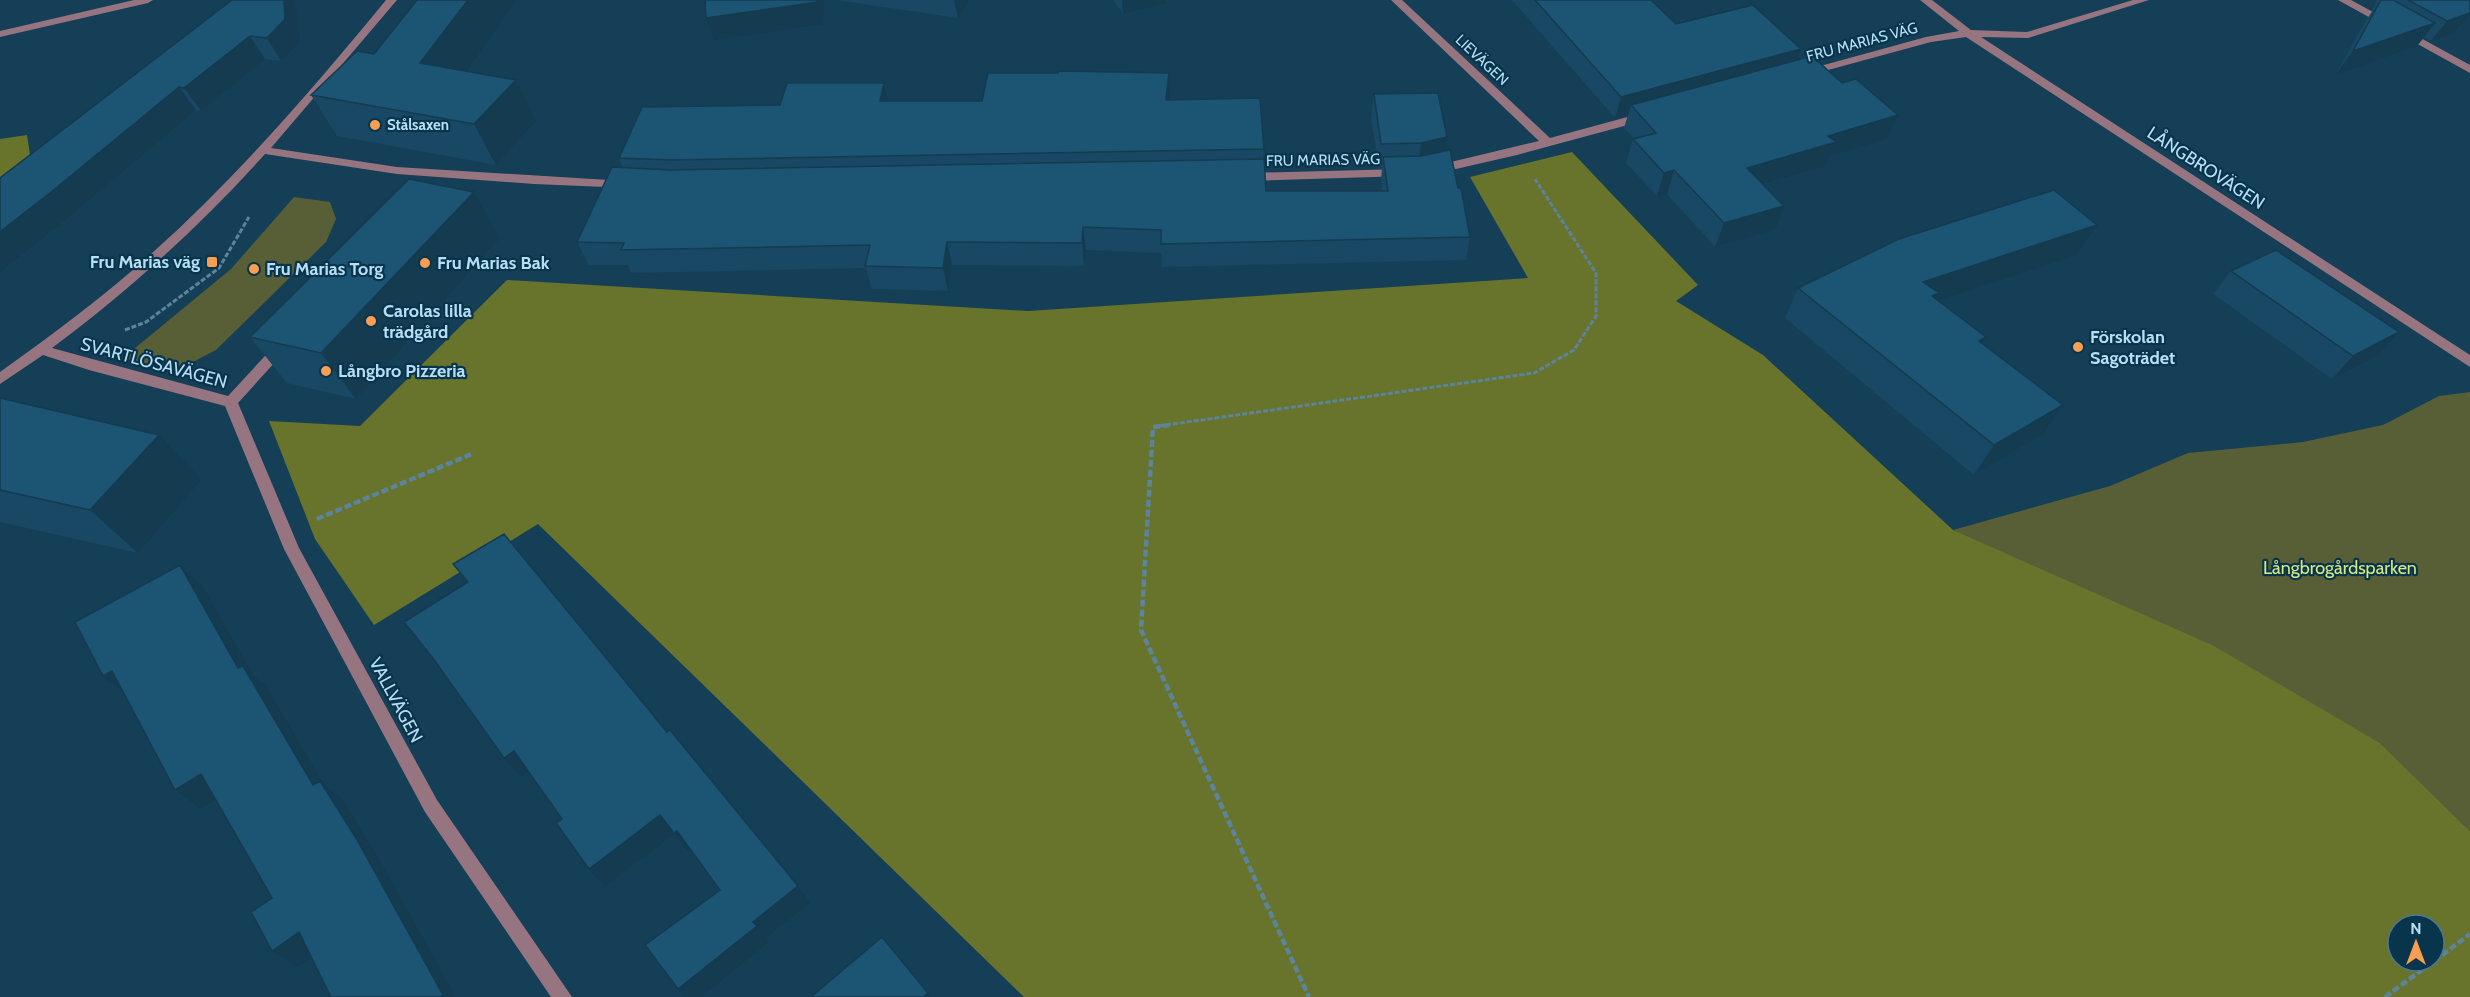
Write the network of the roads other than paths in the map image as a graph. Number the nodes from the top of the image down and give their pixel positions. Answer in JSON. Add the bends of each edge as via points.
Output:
{"nodes":[{"id":1,"x":148,"y":0,"type":"edge"},
{"id":2,"x":392,"y":0,"type":"edge"},
{"id":3,"x":1396,"y":0,"type":"edge"},
{"id":4,"x":1925,"y":0,"type":"edge"},
{"id":5,"x":2144,"y":0,"type":"edge"},
{"id":6,"x":2343,"y":0,"type":"edge"},
{"id":7,"x":1968,"y":33,"type":"junction"},
{"id":8,"x":0,"y":34,"type":"edge"},
{"id":9,"x":2470,"y":70,"type":"edge"},
{"id":10,"x":1795,"y":75,"type":"edge"},
{"id":11,"x":1660,"y":112,"type":"edge"},
{"id":12,"x":1547,"y":142,"type":"junction"},
{"id":13,"x":262,"y":150,"type":"junction"},
{"id":14,"x":1228,"y":177,"type":"edge"},
{"id":15,"x":633,"y":185,"type":"edge"},
{"id":16,"x":291,"y":335,"type":"edge"},
{"id":17,"x":42,"y":350,"type":"junction"},
{"id":18,"x":2470,"y":363,"type":"edge"},
{"id":19,"x":0,"y":379,"type":"edge"},
{"id":20,"x":231,"y":402,"type":"junction"},
{"id":21,"x":562,"y":997,"type":"edge"}],
"edges":[{"from":1,"to":8,"type":"street"},
{"from":2,"to":13,"type":"street","name":"SVARTLÖSAVÄGEN"},
{"from":3,"to":12,"type":"street","name":"LIEVÄGEN"},
{"from":4,"to":7,"type":"street","name":"LÅNGBROVÄGEN"},
{"from":5,"to":7,"type":"street","name":"FRU MARIAS VÄG","via":[[2028,35]]},
{"from":6,"to":9,"type":"street"},
{"from":7,"to":10,"type":"street","name":"FRU MARIAS VÄG","via":[[1930,39]]},
{"from":7,"to":18,"type":"street","name":"LÅNGBROVÄGEN"},
{"from":11,"to":12,"type":"street","name":"FRU MARIAS VÄG"},
{"from":12,"to":14,"type":"street","name":"FRU MARIAS VÄG","via":[[1418,173]]},
{"from":13,"to":15,"type":"street","via":[[441,181]]},
{"from":13,"to":17,"type":"street","name":"SVARTLÖSAVÄGEN","via":[[156,256]]},
{"from":16,"to":20,"type":"street","name":"SVARTLÖSAVÄGEN"},
{"from":17,"to":19,"type":"street","name":"SVARTLÖSAVÄGEN"},
{"from":17,"to":20,"type":"street","name":"SVARTLÖSAVÄGEN"},
{"from":20,"to":21,"type":"street","name":"VALLVÄGEN","via":[[285,532],[431,806]]}]}
